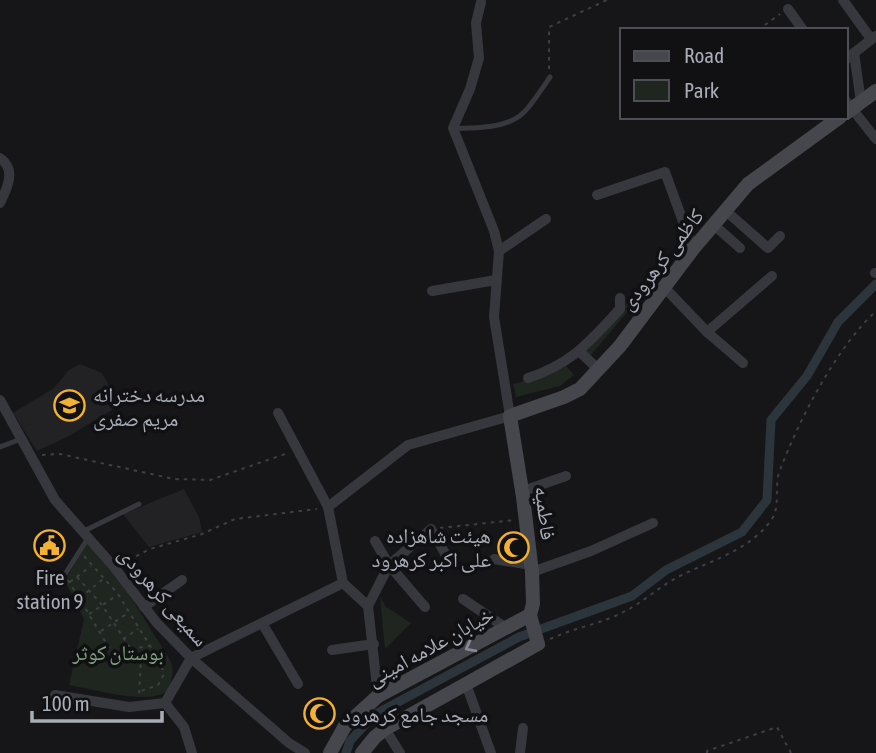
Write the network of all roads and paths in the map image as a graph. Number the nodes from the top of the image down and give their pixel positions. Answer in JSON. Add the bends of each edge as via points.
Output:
{"nodes":[{"id":1,"x":607,"y":0,"type":"edge"},
{"id":2,"x":843,"y":0,"type":"edge"},
{"id":3,"x":481,"y":1,"type":"edge"},
{"id":4,"x":788,"y":9,"type":"joint"},
{"id":5,"x":761,"y":28,"type":"edge"},
{"id":6,"x":802,"y":28,"type":"edge"},
{"id":7,"x":874,"y":38,"type":"edge"},
{"id":8,"x":850,"y":56,"type":"edge"},
{"id":9,"x":550,"y":77,"type":"joint"},
{"id":10,"x":876,"y":91,"type":"edge"},
{"id":11,"x":849,"y":108,"type":"edge"},
{"id":12,"x":834,"y":119,"type":"edge"},
{"id":13,"x":453,"y":128,"type":"junction"},
{"id":14,"x":876,"y":139,"type":"edge"},
{"id":15,"x":0,"y":158,"type":"edge"},
{"id":16,"x":597,"y":195,"type":"dead end"},
{"id":17,"x":0,"y":203,"type":"edge"},
{"id":18,"x":726,"y":211,"type":"junction"},
{"id":19,"x":546,"y":219,"type":"dead end"},
{"id":20,"x":714,"y":225,"type":"junction"},
{"id":21,"x":780,"y":236,"type":"dead end"},
{"id":22,"x":740,"y":248,"type":"dead end"},
{"id":23,"x":693,"y":249,"type":"junction"},
{"id":24,"x":499,"y":251,"type":"junction"},
{"id":25,"x":772,"y":276,"type":"dead end"},
{"id":26,"x":496,"y":280,"type":"junction"},
{"id":27,"x":664,"y":288,"type":"junction"},
{"id":28,"x":432,"y":291,"type":"dead end"},
{"id":29,"x":620,"y":298,"type":"dead end"},
{"id":30,"x":876,"y":311,"type":"edge"},
{"id":31,"x":706,"y":332,"type":"junction"},
{"id":32,"x":580,"y":352,"type":"junction"},
{"id":33,"x":743,"y":363,"type":"dead end"},
{"id":34,"x":598,"y":369,"type":"junction"},
{"id":35,"x":528,"y":378,"type":"dead end"},
{"id":36,"x":0,"y":400,"type":"edge"},
{"id":37,"x":278,"y":413,"type":"dead end"},
{"id":38,"x":510,"y":416,"type":"junction"},
{"id":39,"x":21,"y":439,"type":"junction"},
{"id":40,"x":0,"y":447,"type":"edge"},
{"id":41,"x":297,"y":449,"type":"junction"},
{"id":42,"x":30,"y":456,"type":"junction"},
{"id":43,"x":566,"y":476,"type":"dead end"},
{"id":44,"x":523,"y":491,"type":"junction"},
{"id":45,"x":139,"y":503,"type":"dead end"},
{"id":46,"x":328,"y":507,"type":"junction"},
{"id":47,"x":526,"y":519,"type":"junction"},
{"id":48,"x":653,"y":523,"type":"dead end"},
{"id":49,"x":430,"y":529,"type":"junction"},
{"id":50,"x":85,"y":535,"type":"junction"},
{"id":51,"x":375,"y":541,"type":"dead end"},
{"id":52,"x":80,"y":551,"type":"junction"},
{"id":53,"x":494,"y":559,"type":"dead end"},
{"id":54,"x":450,"y":562,"type":"dead end"},
{"id":55,"x":92,"y":565,"type":"junction"},
{"id":56,"x":389,"y":565,"type":"junction"},
{"id":57,"x":114,"y":567,"type":"junction"},
{"id":58,"x":532,"y":569,"type":"junction"},
{"id":59,"x":63,"y":577,"type":"joint"},
{"id":60,"x":77,"y":577,"type":"junction"},
{"id":61,"x":104,"y":578,"type":"junction"},
{"id":62,"x":182,"y":580,"type":"dead end"},
{"id":63,"x":69,"y":582,"type":"junction"},
{"id":64,"x":343,"y":583,"type":"junction"},
{"id":65,"x":89,"y":590,"type":"junction"},
{"id":66,"x":118,"y":594,"type":"junction"},
{"id":67,"x":463,"y":598,"type":"dead end"},
{"id":68,"x":79,"y":599,"type":"junction"},
{"id":69,"x":102,"y":605,"type":"junction"},
{"id":70,"x":368,"y":606,"type":"junction"},
{"id":71,"x":144,"y":607,"type":"junction"},
{"id":72,"x":425,"y":607,"type":"dead end"},
{"id":73,"x":129,"y":612,"type":"junction"},
{"id":74,"x":88,"y":615,"type":"junction"},
{"id":75,"x":530,"y":615,"type":"junction"},
{"id":76,"x":113,"y":623,"type":"junction"},
{"id":77,"x":262,"y":623,"type":"junction"},
{"id":78,"x":139,"y":628,"type":"junction"},
{"id":79,"x":506,"y":628,"type":"junction"},
{"id":80,"x":99,"y":632,"type":"junction"},
{"id":81,"x":123,"y":639,"type":"junction"},
{"id":82,"x":374,"y":644,"type":"junction"},
{"id":83,"x":538,"y":644,"type":"junction"},
{"id":84,"x":151,"y":646,"type":"junction"},
{"id":85,"x":130,"y":649,"type":"junction"},
{"id":86,"x":332,"y":650,"type":"dead end"},
{"id":87,"x":191,"y":658,"type":"junction"},
{"id":88,"x":298,"y":684,"type":"dead end"},
{"id":89,"x":466,"y":684,"type":"junction"},
{"id":90,"x":55,"y":695,"type":"dead end"},
{"id":91,"x":378,"y":696,"type":"junction"},
{"id":92,"x":165,"y":703,"type":"junction"},
{"id":93,"x":523,"y":728,"type":"dead end"},
{"id":94,"x":385,"y":729,"type":"junction"},
{"id":95,"x":192,"y":753,"type":"edge"},
{"id":96,"x":305,"y":753,"type":"edge"},
{"id":97,"x":330,"y":753,"type":"edge"},
{"id":98,"x":362,"y":753,"type":"edge"},
{"id":99,"x":400,"y":753,"type":"edge"},
{"id":100,"x":491,"y":753,"type":"edge"},
{"id":101,"x":520,"y":753,"type":"edge"},
{"id":102,"x":707,"y":753,"type":"edge"},
{"id":103,"x":790,"y":753,"type":"edge"}],
"edges":[{"from":1,"to":9,"type":"path","via":[[549,27]]},
{"from":2,"to":7,"type":"street"},
{"from":3,"to":13,"type":"street","via":[[476,23],[479,58]]},
{"from":4,"to":5,"type":"path"},
{"from":4,"to":6,"type":"street"},
{"from":7,"to":8,"type":"street"},
{"from":8,"to":11,"type":"street"},
{"from":9,"to":13,"type":"lane","via":[[523,114],[473,130]]},
{"from":10,"to":11,"type":"street","name":"کاظمی کرهرودی"},
{"from":11,"to":14,"type":"street"},
{"from":12,"to":18,"type":"street","name":"کاظمی کرهرودی","via":[[748,184]]},
{"from":13,"to":24,"type":"street"},
{"from":15,"to":17,"type":"street","via":[[10,176]]},
{"from":16,"to":23,"type":"street","via":[[665,172]]},
{"from":18,"to":20,"type":"street","name":"کاظمی کرهرودی"},
{"from":18,"to":21,"type":"street","via":[[768,248]]},
{"from":19,"to":24,"type":"street"},
{"from":20,"to":22,"type":"street"},
{"from":20,"to":23,"type":"street","name":"کاظمی کرهرودی"},
{"from":23,"to":27,"type":"street","name":"کاظمی کرهرودی"},
{"from":24,"to":26,"type":"street"},
{"from":25,"to":31,"type":"street"},
{"from":26,"to":28,"type":"street"},
{"from":26,"to":38,"type":"street","via":[[494,317]]},
{"from":27,"to":31,"type":"street"},
{"from":27,"to":34,"type":"street","name":"کاظمی کرهرودی"},
{"from":29,"to":32,"type":"street","via":[[620,309]]},
{"from":30,"to":83,"type":"path","via":[[861,325],[822,383],[778,473],[774,516],[754,537],[610,619]]},
{"from":31,"to":33,"type":"street"},
{"from":32,"to":34,"type":"street"},
{"from":32,"to":35,"type":"street","via":[[552,370]]},
{"from":34,"to":38,"type":"street","name":"کاظمی کرهرودی","via":[[580,389]]},
{"from":36,"to":39,"type":"street","name":"سمیعی کرهرودی"},
{"from":37,"to":41,"type":"street"},
{"from":38,"to":44,"type":"street","name":"فاطمیه"},
{"from":38,"to":46,"type":"street","via":[[408,445]]},
{"from":39,"to":40,"type":"lane"},
{"from":39,"to":42,"type":"street","name":"سمیعی کرهرودی"},
{"from":41,"to":42,"type":"path","via":[[210,480],[174,479],[60,454]]},
{"from":41,"to":46,"type":"street"},
{"from":42,"to":50,"type":"street","name":"سمیعی کرهرودی","via":[[55,500]]},
{"from":43,"to":44,"type":"street"},
{"from":44,"to":47,"type":"street","name":"فاطمیه"},
{"from":45,"to":50,"type":"lane"},
{"from":46,"to":57,"type":"path","via":[[235,519]]},
{"from":46,"to":64,"type":"street"},
{"from":47,"to":49,"type":"path"},
{"from":47,"to":58,"type":"street","name":"فاطمیه"},
{"from":48,"to":58,"type":"street","via":[[591,551]]},
{"from":49,"to":54,"type":"street"},
{"from":49,"to":56,"type":"street"},
{"from":50,"to":52,"type":"lane"},
{"from":50,"to":57,"type":"street","name":"سمیعی کرهرودی"},
{"from":51,"to":56,"type":"street"},
{"from":52,"to":55,"type":"path"},
{"from":52,"to":59,"type":"lane"},
{"from":53,"to":58,"type":"street"},
{"from":55,"to":60,"type":"path"},
{"from":55,"to":61,"type":"path"},
{"from":56,"to":70,"type":"street"},
{"from":56,"to":72,"type":"street"},
{"from":57,"to":71,"type":"street","name":"سمیعی کرهرودی"},
{"from":58,"to":75,"type":"street","name":"فاطمیه"},
{"from":59,"to":63,"type":"path"},
{"from":60,"to":63,"type":"path"},
{"from":60,"to":65,"type":"path"},
{"from":61,"to":65,"type":"path"},
{"from":61,"to":66,"type":"path"},
{"from":62,"to":71,"type":"street"},
{"from":63,"to":68,"type":"path"},
{"from":64,"to":70,"type":"street"},
{"from":64,"to":77,"type":"street"},
{"from":65,"to":68,"type":"path"},
{"from":65,"to":69,"type":"path"},
{"from":66,"to":69,"type":"path"},
{"from":66,"to":73,"type":"path"},
{"from":67,"to":79,"type":"street"},
{"from":68,"to":74,"type":"path"},
{"from":69,"to":74,"type":"path"},
{"from":69,"to":76,"type":"path"},
{"from":70,"to":82,"type":"street"},
{"from":71,"to":87,"type":"street","name":"سمیعی کرهرودی"},
{"from":73,"to":76,"type":"path"},
{"from":73,"to":78,"type":"path"},
{"from":74,"to":80,"type":"path"},
{"from":75,"to":79,"type":"street","name":"خیابان علامه امینی"},
{"from":75,"to":83,"type":"street","name":"فاطمیه"},
{"from":76,"to":80,"type":"path"},
{"from":76,"to":81,"type":"path"},
{"from":77,"to":87,"type":"street"},
{"from":77,"to":88,"type":"street"},
{"from":78,"to":81,"type":"path"},
{"from":78,"to":84,"type":"path"},
{"from":79,"to":91,"type":"street","name":"خیابان علامه امینی","one_way":true},
{"from":80,"to":85,"type":"path","via":[[114,651]]},
{"from":81,"to":85,"type":"path"},
{"from":82,"to":86,"type":"street"},
{"from":82,"to":91,"type":"street"},
{"from":83,"to":89,"type":"street"},
{"from":84,"to":85,"type":"path"},
{"from":84,"to":85,"type":"path","via":[[164,674],[158,685],[138,692],[141,658]]},
{"from":87,"to":92,"type":"street"},
{"from":87,"to":96,"type":"street","name":"سمیعی کرهرودی"},
{"from":89,"to":94,"type":"street"},
{"from":89,"to":100,"type":"street"},
{"from":90,"to":92,"type":"street","via":[[129,708]]},
{"from":91,"to":97,"type":"street","name":"خیابان علامه امینی","via":[[345,726]]},
{"from":92,"to":95,"type":"street","via":[[184,727]]},
{"from":93,"to":101,"type":"street"},
{"from":94,"to":98,"type":"street"},
{"from":94,"to":99,"type":"street"},
{"from":102,"to":103,"type":"path","via":[[777,727]]}]}
